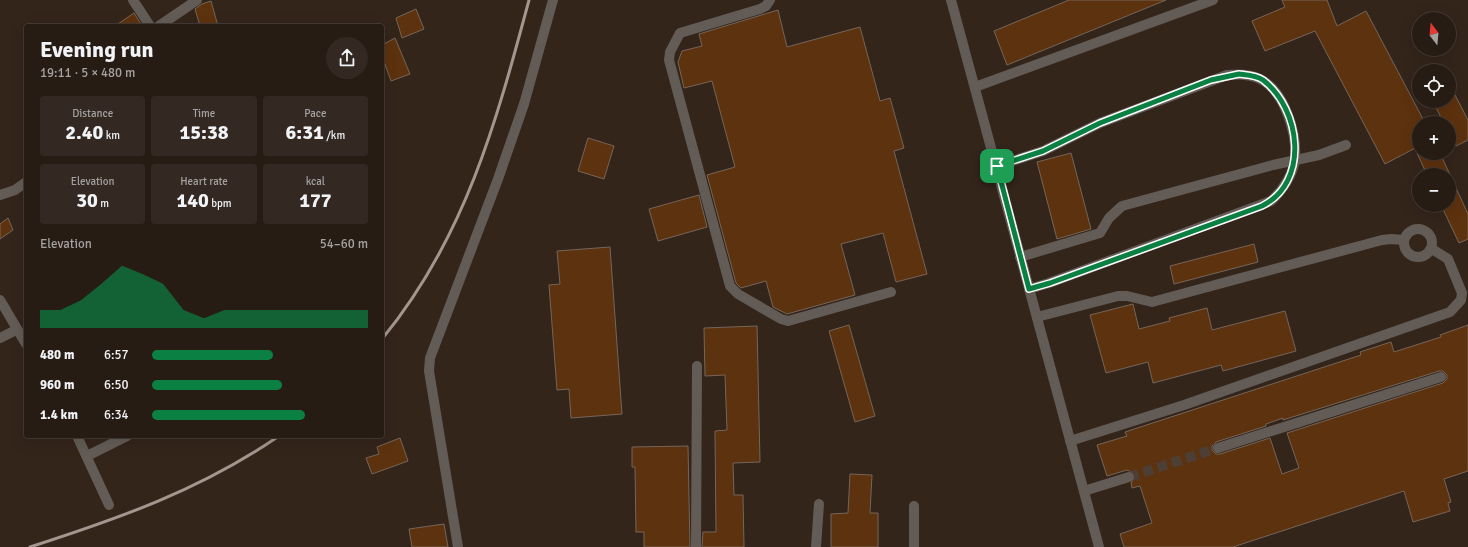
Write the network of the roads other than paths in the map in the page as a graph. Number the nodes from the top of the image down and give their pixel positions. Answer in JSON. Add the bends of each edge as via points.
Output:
{"nodes":[{"id":1,"x":133,"y":0,"type":"edge"},
{"id":2,"x":197,"y":0,"type":"edge"},
{"id":3,"x":553,"y":0,"type":"edge"},
{"id":4,"x":770,"y":0,"type":"edge"},
{"id":5,"x":952,"y":0,"type":"edge"},
{"id":6,"x":1213,"y":0,"type":"edge"},
{"id":7,"x":149,"y":24,"type":"edge"},
{"id":8,"x":162,"y":24,"type":"edge"},
{"id":9,"x":975,"y":87,"type":"junction"},
{"id":10,"x":1346,"y":145,"type":"dead end"},
{"id":11,"x":1295,"y":161,"type":"junction"},
{"id":12,"x":997,"y":166,"type":"junction"},
{"id":13,"x":24,"y":183,"type":"edge"},
{"id":14,"x":0,"y":195,"type":"edge"},
{"id":15,"x":1404,"y":240,"type":"junction"},
{"id":16,"x":1432,"y":248,"type":"junction"},
{"id":17,"x":1020,"y":257,"type":"junction"},
{"id":18,"x":1029,"y":289,"type":"junction"},
{"id":19,"x":891,"y":292,"type":"dead end"},
{"id":20,"x":0,"y":300,"type":"edge"},
{"id":21,"x":1036,"y":317,"type":"junction"},
{"id":22,"x":23,"y":336,"type":"edge"},
{"id":23,"x":0,"y":338,"type":"edge"},
{"id":24,"x":697,"y":366,"type":"dead end"},
{"id":25,"x":1441,"y":377,"type":"dead end"},
{"id":26,"x":78,"y":438,"type":"edge"},
{"id":27,"x":123,"y":438,"type":"edge"},
{"id":28,"x":1070,"y":441,"type":"junction"},
{"id":29,"x":1218,"y":448,"type":"tunnel mouth"},
{"id":30,"x":87,"y":456,"type":"junction"},
{"id":31,"x":1129,"y":477,"type":"tunnel mouth"},
{"id":32,"x":1084,"y":491,"type":"junction"},
{"id":33,"x":819,"y":504,"type":"dead end"},
{"id":34,"x":109,"y":505,"type":"dead end"},
{"id":35,"x":914,"y":506,"type":"dead end"},
{"id":36,"x":458,"y":547,"type":"edge"},
{"id":37,"x":696,"y":547,"type":"edge"},
{"id":38,"x":816,"y":547,"type":"edge"},
{"id":39,"x":914,"y":547,"type":"edge"},
{"id":40,"x":1099,"y":547,"type":"edge"}],
"edges":[{"from":1,"to":7,"type":"street"},
{"from":2,"to":8,"type":"street"},
{"from":3,"to":36,"type":"street","via":[[524,104],[498,180],[430,358],[429,371]]},
{"from":4,"to":19,"type":"street","via":[[760,10],[680,33],[670,52],[669,60],[730,286],[738,294],[780,319],[788,321]]},
{"from":5,"to":9,"type":"street"},
{"from":6,"to":9,"type":"street"},
{"from":9,"to":12,"type":"street"},
{"from":10,"to":11,"type":"street"},
{"from":11,"to":12,"type":"street","via":[[1295,140],[1286,109],[1262,80],[1239,74],[1211,80],[1100,123],[1043,151]]},
{"from":11,"to":17,"type":"street","via":[[1122,206],[1109,218],[1100,233]]},
{"from":11,"to":18,"type":"street","via":[[1284,186],[1271,202]]},
{"from":12,"to":17,"type":"street"},
{"from":13,"to":14,"type":"street"},
{"from":15,"to":16,"type":"street","via":[[1405,249],[1416,257],[1425,256]]},
{"from":15,"to":16,"type":"street","via":[[1412,230],[1422,229],[1427,231],[1432,239]]},
{"from":15,"to":21,"type":"street","via":[[1382,240],[1152,302],[1118,296]]},
{"from":16,"to":28,"type":"street","via":[[1448,259],[1462,293],[1461,300],[1450,312],[1177,407]]},
{"from":17,"to":18,"type":"street"},
{"from":18,"to":21,"type":"street"},
{"from":20,"to":22,"type":"street"},
{"from":21,"to":28,"type":"street"},
{"from":22,"to":23,"type":"street"},
{"from":24,"to":37,"type":"street"},
{"from":25,"to":29,"type":"street"},
{"from":26,"to":30,"type":"street"},
{"from":27,"to":30,"type":"street"},
{"from":28,"to":32,"type":"street"},
{"from":30,"to":34,"type":"street"},
{"from":31,"to":32,"type":"street"},
{"from":32,"to":40,"type":"street"},
{"from":33,"to":38,"type":"street"},
{"from":35,"to":39,"type":"street"}]}
